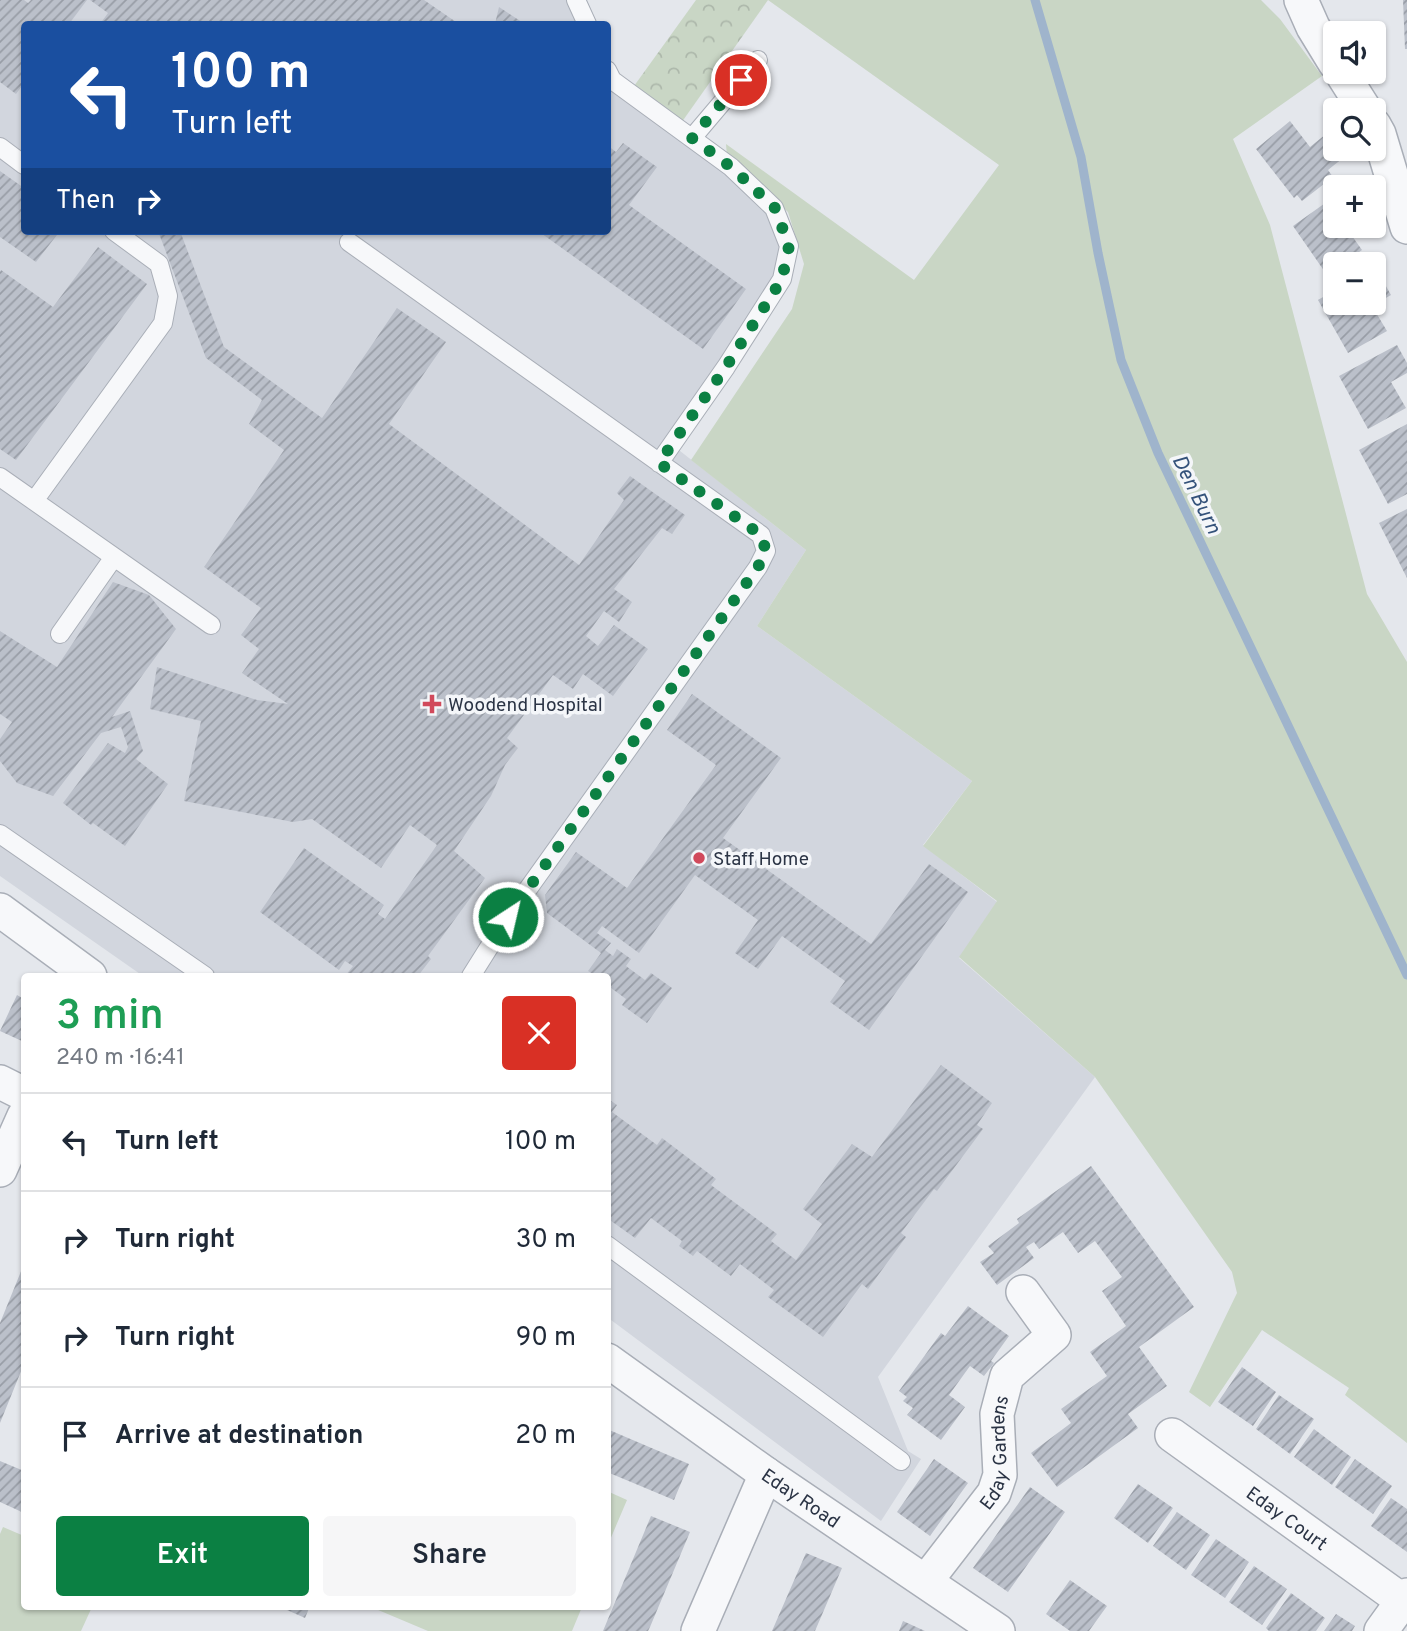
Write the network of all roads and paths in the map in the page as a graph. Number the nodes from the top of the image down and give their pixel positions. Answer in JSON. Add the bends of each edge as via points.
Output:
{"nodes":[{"id":1,"x":576,"y":0,"type":"edge"},
{"id":2,"x":1301,"y":0,"type":"edge"},
{"id":3,"x":586,"y":21,"type":"edge"},
{"id":4,"x":1323,"y":43,"type":"edge"},
{"id":5,"x":758,"y":60,"type":"dead end"},
{"id":6,"x":611,"y":78,"type":"edge"},
{"id":7,"x":692,"y":138,"type":"junction"},
{"id":8,"x":0,"y":147,"type":"edge"},
{"id":9,"x":1386,"y":158,"type":"edge"},
{"id":10,"x":21,"y":163,"type":"edge"},
{"id":11,"x":1407,"y":228,"type":"edge"},
{"id":12,"x":119,"y":235,"type":"edge"},
{"id":13,"x":349,"y":242,"type":"dead end"},
{"id":14,"x":659,"y":463,"type":"junction"},
{"id":15,"x":2,"y":484,"type":"edge"},
{"id":16,"x":34,"y":501,"type":"junction"},
{"id":17,"x":114,"y":557,"type":"junction"},
{"id":18,"x":211,"y":625,"type":"dead end"},
{"id":19,"x":60,"y":634,"type":"dead end"},
{"id":20,"x":0,"y":834,"type":"edge"},
{"id":21,"x":0,"y":910,"type":"edge"},
{"id":22,"x":84,"y":973,"type":"edge"},
{"id":23,"x":201,"y":973,"type":"edge"},
{"id":24,"x":473,"y":973,"type":"edge"},
{"id":25,"x":0,"y":1082,"type":"edge"},
{"id":26,"x":21,"y":1092,"type":"edge"},
{"id":27,"x":21,"y":1123,"type":"edge"},
{"id":28,"x":0,"y":1170,"type":"edge"},
{"id":29,"x":611,"y":1248,"type":"edge"},
{"id":30,"x":1023,"y":1292,"type":"dead end"},
{"id":31,"x":611,"y":1363,"type":"edge"},
{"id":32,"x":1172,"y":1435,"type":"dead end"},
{"id":33,"x":901,"y":1461,"type":"dead end"},
{"id":34,"x":766,"y":1474,"type":"junction"},
{"id":35,"x":926,"y":1581,"type":"junction"},
{"id":36,"x":1405,"y":1598,"type":"edge"},
{"id":37,"x":698,"y":1631,"type":"edge"},
{"id":38,"x":998,"y":1631,"type":"edge"},
{"id":39,"x":1381,"y":1631,"type":"edge"}],
"edges":[{"from":1,"to":3,"type":"lane"},
{"from":2,"to":4,"type":"street"},
{"from":5,"to":7,"type":"lane"},
{"from":6,"to":7,"type":"lane"},
{"from":7,"to":14,"type":"lane","via":[[775,208],[789,246],[782,279]]},
{"from":8,"to":10,"type":"lane"},
{"from":9,"to":11,"type":"street"},
{"from":12,"to":16,"type":"lane","via":[[159,264],[168,296],[163,323]]},
{"from":13,"to":14,"type":"lane"},
{"from":14,"to":24,"type":"lane","via":[[761,535],[766,551]]},
{"from":15,"to":16,"type":"lane"},
{"from":16,"to":17,"type":"lane"},
{"from":17,"to":18,"type":"lane"},
{"from":17,"to":19,"type":"lane"},
{"from":20,"to":23,"type":"lane"},
{"from":21,"to":22,"type":"street"},
{"from":25,"to":26,"type":"street"},
{"from":27,"to":28,"type":"street"},
{"from":29,"to":33,"type":"lane"},
{"from":30,"to":35,"type":"street","name":"Eday Gardens","via":[[1054,1335],[1007,1376],[997,1415],[1000,1475],[994,1493]]},
{"from":31,"to":34,"type":"street","name":"Eday Road"},
{"from":32,"to":36,"type":"street","name":"Eday Court"},
{"from":34,"to":35,"type":"street","name":"Eday Road"},
{"from":34,"to":37,"type":"street"},
{"from":35,"to":38,"type":"street","name":"Eday Road"},
{"from":36,"to":39,"type":"street","name":"Eday Court"}]}
